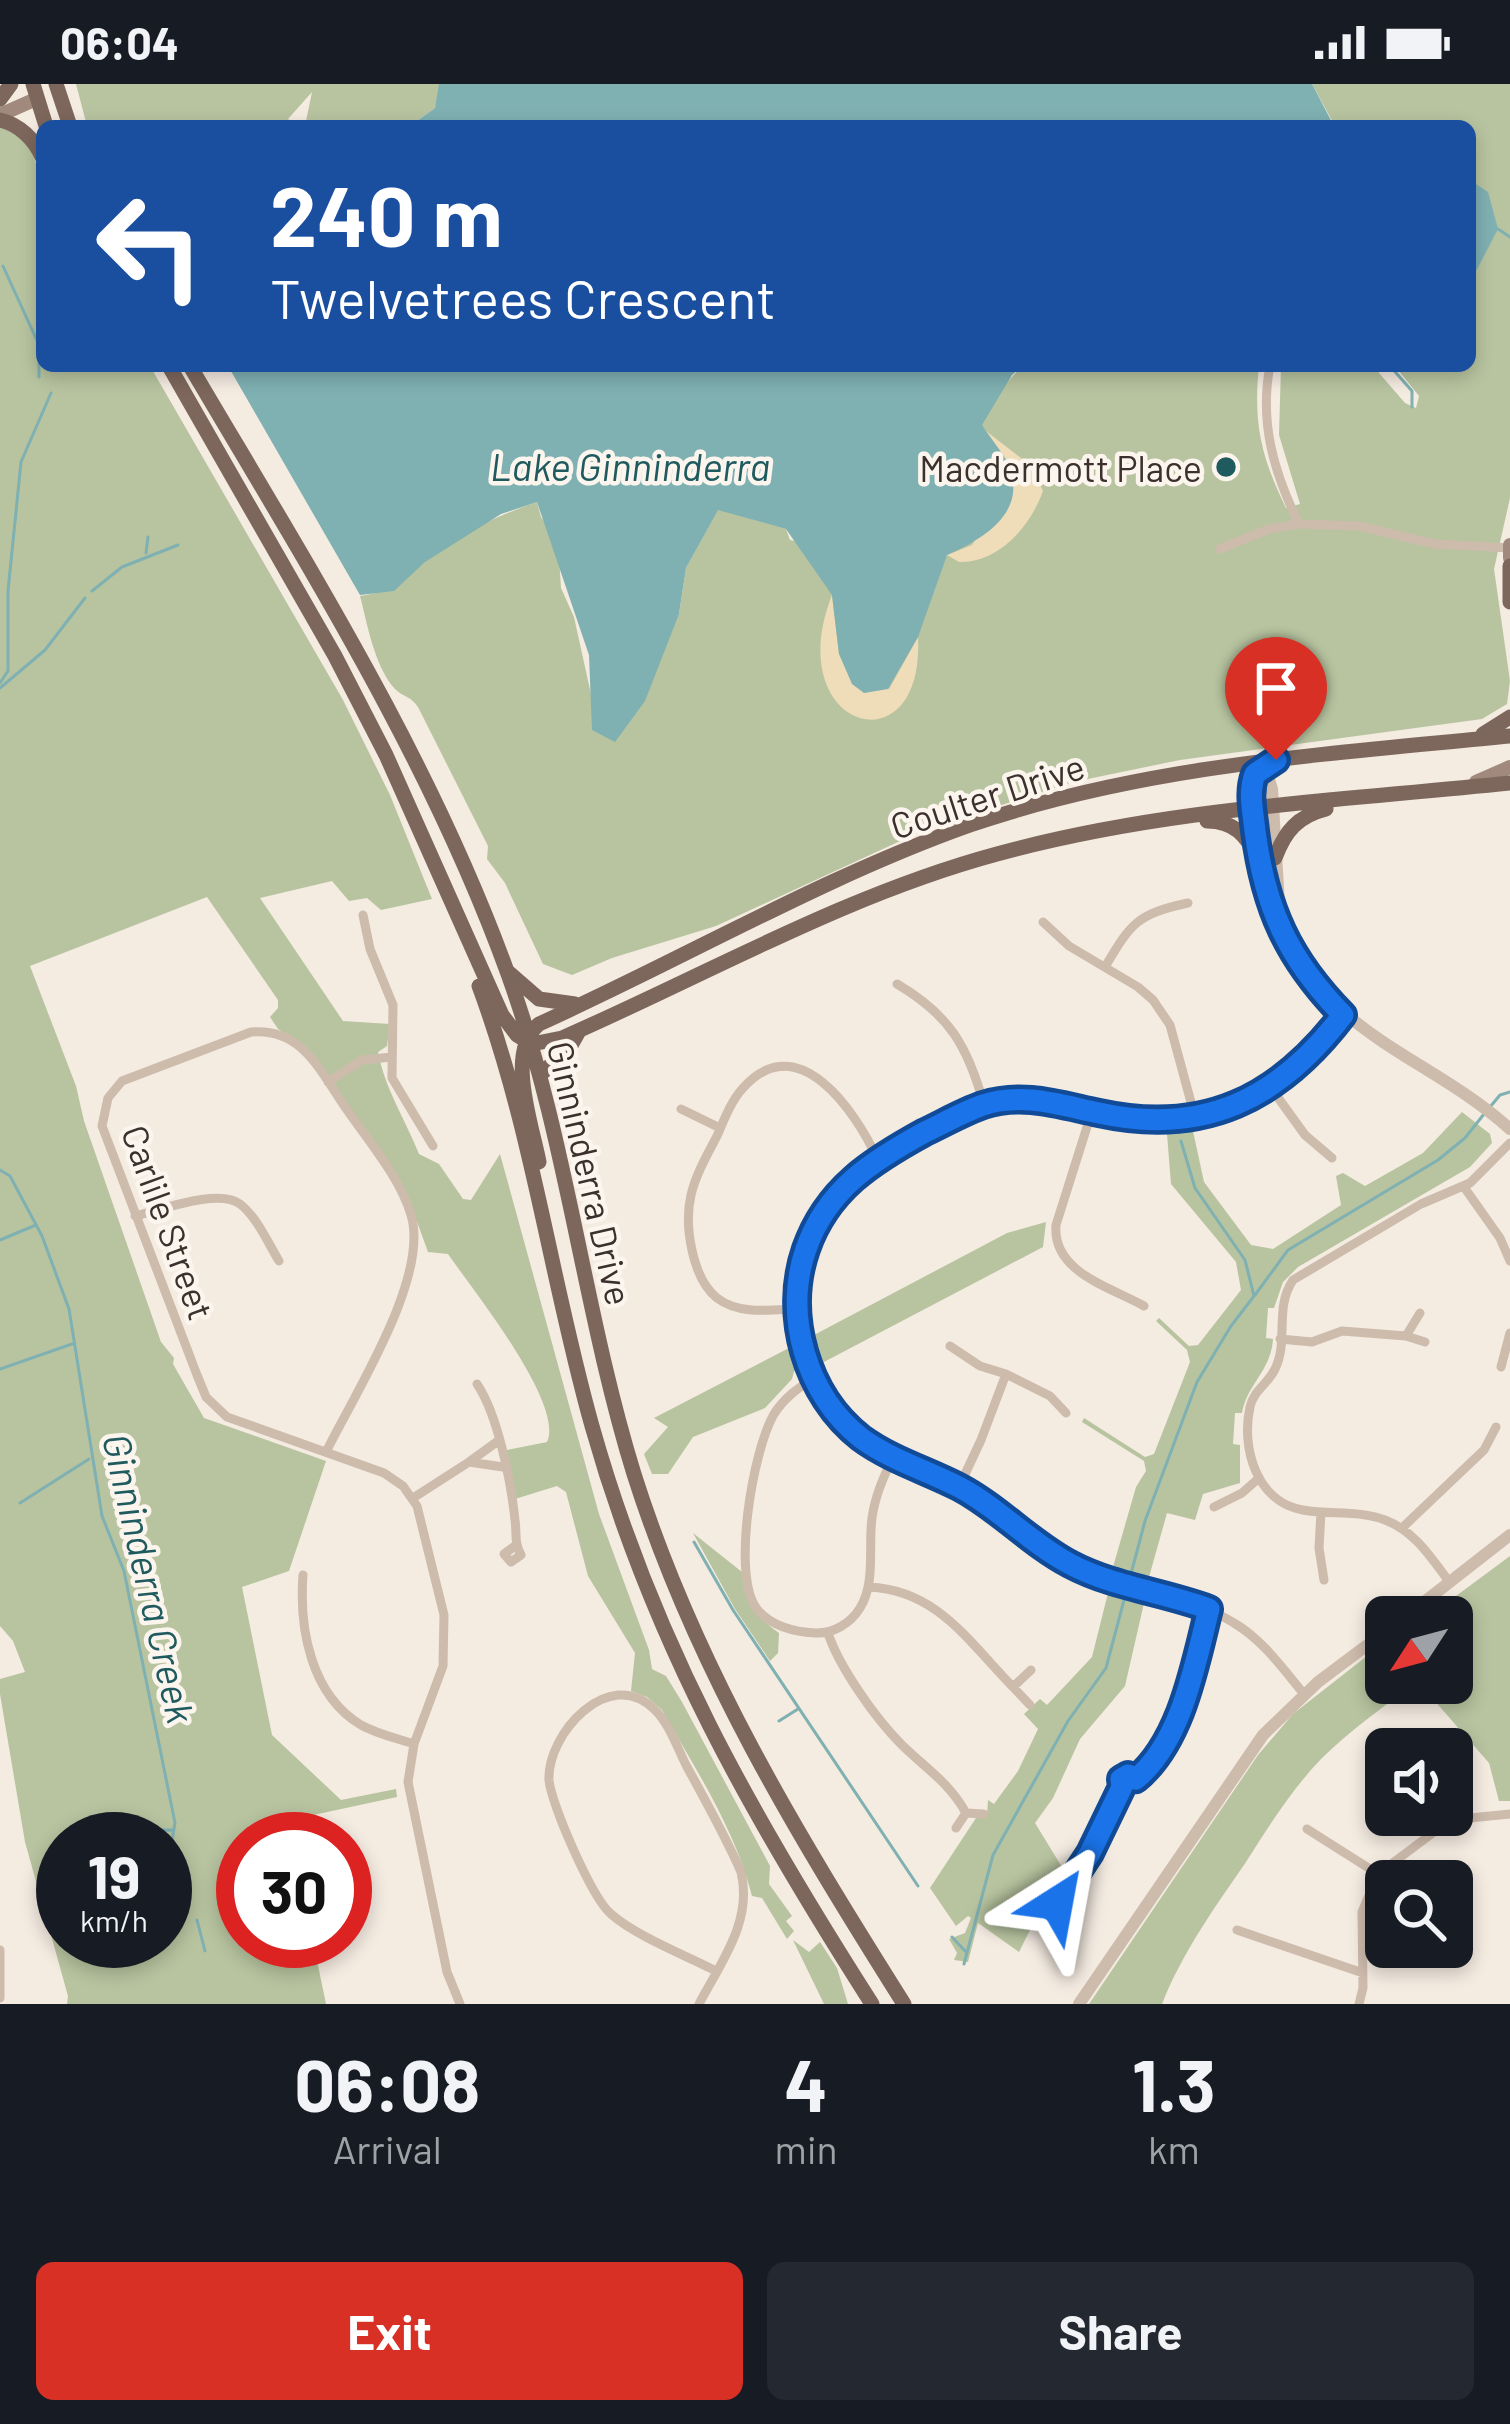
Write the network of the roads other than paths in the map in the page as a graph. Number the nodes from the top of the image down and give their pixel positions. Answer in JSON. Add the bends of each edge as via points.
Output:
{"nodes":[{"id":1,"x":11,"y":84,"type":"edge"},
{"id":2,"x":56,"y":84,"type":"edge"},
{"id":3,"x":38,"y":89,"type":"edge"},
{"id":4,"x":0,"y":110,"type":"edge"},
{"id":5,"x":45,"y":120,"type":"edge"},
{"id":6,"x":62,"y":120,"type":"edge"},
{"id":7,"x":65,"y":120,"type":"edge"},
{"id":8,"x":36,"y":144,"type":"edge"},
{"id":9,"x":172,"y":372,"type":"edge"},
{"id":10,"x":193,"y":372,"type":"edge"},
{"id":11,"x":1269,"y":372,"type":"edge"},
{"id":12,"x":1299,"y":524,"type":"junction"},
{"id":13,"x":1510,"y":548,"type":"edge"},
{"id":14,"x":1220,"y":549,"type":"dead end"},
{"id":15,"x":1510,"y":562,"type":"edge"},
{"id":16,"x":1510,"y":602,"type":"edge"},
{"id":17,"x":1510,"y":717,"type":"edge"},
{"id":18,"x":1510,"y":736,"type":"edge"},
{"id":19,"x":1452,"y":742,"type":"junction"},
{"id":20,"x":1276,"y":760,"type":"junction"},
{"id":21,"x":1510,"y":767,"type":"edge"},
{"id":22,"x":1260,"y":770,"type":"junction"},
{"id":23,"x":1185,"y":771,"type":"junction"},
{"id":24,"x":1510,"y":783,"type":"edge"},
{"id":25,"x":1458,"y":789,"type":"junction"},
{"id":26,"x":1351,"y":799,"type":"junction"},
{"id":27,"x":1273,"y":807,"type":"junction"},
{"id":28,"x":1252,"y":809,"type":"junction"},
{"id":29,"x":1168,"y":818,"type":"junction"},
{"id":30,"x":418,"y":826,"type":"junction"},
{"id":31,"x":1267,"y":859,"type":"junction"},
{"id":32,"x":1188,"y":903,"type":"dead end"},
{"id":33,"x":363,"y":915,"type":"dead end"},
{"id":34,"x":1043,"y":922,"type":"dead end"},
{"id":35,"x":1105,"y":967,"type":"junction"},
{"id":36,"x":507,"y":970,"type":"junction"},
{"id":37,"x":897,"y":984,"type":"dead end"},
{"id":38,"x":584,"y":1004,"type":"junction"},
{"id":39,"x":1343,"y":1015,"type":"junction"},
{"id":40,"x":579,"y":1030,"type":"junction"},
{"id":41,"x":525,"y":1038,"type":"junction"},
{"id":42,"x":392,"y":1057,"type":"junction"},
{"id":43,"x":541,"y":1074,"type":"junction"},
{"id":44,"x":328,"y":1082,"type":"junction"},
{"id":45,"x":1270,"y":1088,"type":"junction"},
{"id":46,"x":984,"y":1105,"type":"junction"},
{"id":47,"x":682,"y":1109,"type":"dead end"},
{"id":48,"x":1091,"y":1112,"type":"junction"},
{"id":49,"x":1195,"y":1117,"type":"junction"},
{"id":50,"x":1506,"y":1126,"type":"edge"},
{"id":51,"x":720,"y":1128,"type":"junction"},
{"id":52,"x":1510,"y":1143,"type":"edge"},
{"id":53,"x":433,"y":1145,"type":"dead end"},
{"id":54,"x":877,"y":1158,"type":"junction"},
{"id":55,"x":1332,"y":1158,"type":"dead end"},
{"id":56,"x":1464,"y":1187,"type":"junction"},
{"id":57,"x":135,"y":1216,"type":"junction"},
{"id":58,"x":544,"y":1219,"type":"junction"},
{"id":59,"x":279,"y":1261,"type":"dead end"},
{"id":60,"x":1510,"y":1261,"type":"edge"},
{"id":61,"x":1144,"y":1306,"type":"dead end"},
{"id":62,"x":797,"y":1309,"type":"junction"},
{"id":63,"x":1420,"y":1313,"type":"dead end"},
{"id":64,"x":1510,"y":1333,"type":"edge"},
{"id":65,"x":1406,"y":1336,"type":"junction"},
{"id":66,"x":1280,"y":1339,"type":"junction"},
{"id":67,"x":1424,"y":1342,"type":"dead end"},
{"id":68,"x":950,"y":1346,"type":"dead end"},
{"id":69,"x":1501,"y":1367,"type":"dead end"},
{"id":70,"x":1006,"y":1374,"type":"junction"},
{"id":71,"x":814,"y":1378,"type":"junction"},
{"id":72,"x":477,"y":1384,"type":"dead end"},
{"id":73,"x":1066,"y":1413,"type":"dead end"},
{"id":74,"x":1496,"y":1427,"type":"dead end"},
{"id":75,"x":498,"y":1441,"type":"junction"},
{"id":76,"x":326,"y":1452,"type":"junction"},
{"id":77,"x":893,"y":1458,"type":"junction"},
{"id":78,"x":469,"y":1462,"type":"junction"},
{"id":79,"x":503,"y":1467,"type":"junction"},
{"id":80,"x":1259,"y":1478,"type":"junction"},
{"id":81,"x":959,"y":1487,"type":"junction"},
{"id":82,"x":413,"y":1498,"type":"junction"},
{"id":83,"x":1214,"y":1507,"type":"dead end"},
{"id":84,"x":1321,"y":1512,"type":"junction"},
{"id":85,"x":1402,"y":1528,"type":"junction"},
{"id":86,"x":1510,"y":1535,"type":"edge"},
{"id":87,"x":515,"y":1546,"type":"dead end"},
{"id":88,"x":303,"y":1575,"type":"dead end"},
{"id":89,"x":1324,"y":1580,"type":"dead end"},
{"id":90,"x":1450,"y":1583,"type":"junction"},
{"id":91,"x":869,"y":1586,"type":"junction"},
{"id":92,"x":1433,"y":1596,"type":"edge"},
{"id":93,"x":1209,"y":1609,"type":"junction"},
{"id":94,"x":828,"y":1633,"type":"junction"},
{"id":95,"x":1365,"y":1647,"type":"edge"},
{"id":96,"x":1030,"y":1670,"type":"dead end"},
{"id":97,"x":1013,"y":1687,"type":"junction"},
{"id":98,"x":1304,"y":1694,"type":"junction"},
{"id":99,"x":1030,"y":1705,"type":"dead end"},
{"id":100,"x":414,"y":1744,"type":"junction"},
{"id":101,"x":966,"y":1813,"type":"junction"},
{"id":102,"x":984,"y":1814,"type":"dead end"},
{"id":103,"x":1510,"y":1814,"type":"edge"},
{"id":104,"x":1473,"y":1815,"type":"edge"},
{"id":105,"x":1510,"y":1827,"type":"edge"},
{"id":106,"x":956,"y":1828,"type":"dead end"},
{"id":107,"x":1307,"y":1828,"type":"dead end"},
{"id":108,"x":1426,"y":1836,"type":"edge"},
{"id":109,"x":1396,"y":1860,"type":"edge"},
{"id":110,"x":1365,"y":1866,"type":"edge"},
{"id":111,"x":1057,"y":1903,"type":"dead end"},
{"id":112,"x":1365,"y":1905,"type":"edge"},
{"id":113,"x":1237,"y":1930,"type":"dead end"},
{"id":114,"x":0,"y":1950,"type":"edge"},
{"id":115,"x":716,"y":1971,"type":"junction"},
{"id":116,"x":1363,"y":1973,"type":"junction"},
{"id":117,"x":903,"y":1997,"type":"edge"},
{"id":118,"x":0,"y":1998,"type":"edge"},
{"id":119,"x":870,"y":2003,"type":"edge"},
{"id":120,"x":460,"y":2004,"type":"edge"},
{"id":121,"x":699,"y":2004,"type":"edge"},
{"id":122,"x":1079,"y":2004,"type":"edge"},
{"id":123,"x":1359,"y":2004,"type":"edge"}],
"edges":[{"from":1,"to":4,"type":"main road"},
{"from":2,"to":7,"type":"main road"},
{"from":3,"to":4,"type":"main road"},
{"from":3,"to":5,"type":"main road"},
{"from":3,"to":6,"type":"main road"},
{"from":4,"to":8,"type":"main road"},
{"from":9,"to":30,"type":"main road","name":"Ginninderra Drive","via":[[335,656]]},
{"from":10,"to":36,"type":"main road","name":"Ginninderra Drive","via":[[410,750]]},
{"from":11,"to":12,"type":"street","via":[[1268,440]]},
{"from":12,"to":13,"type":"street"},
{"from":12,"to":14,"type":"street"},
{"from":13,"to":15,"type":"main road"},
{"from":15,"to":16,"type":"main road"},
{"from":17,"to":19,"type":"main road"},
{"from":18,"to":19,"type":"main road","name":"Coulter Drive"},
{"from":19,"to":20,"type":"main road","name":"Coulter Drive"},
{"from":20,"to":22,"type":"street"},
{"from":20,"to":23,"type":"main road","name":"Coulter Drive"},
{"from":21,"to":25,"type":"main road"},
{"from":22,"to":23,"type":"street"},
{"from":22,"to":27,"type":"street"},
{"from":22,"to":28,"type":"street"},
{"from":23,"to":38,"type":"main road","name":"Coulter Drive","via":[[977,824]]},
{"from":24,"to":25,"type":"main road","name":"Coulter Drive"},
{"from":25,"to":26,"type":"main road","name":"Coulter Drive"},
{"from":26,"to":27,"type":"main road","name":"Coulter Drive"},
{"from":26,"to":31,"type":"main road","via":[[1297,821]]},
{"from":27,"to":28,"type":"main road","name":"Coulter Drive"},
{"from":27,"to":31,"type":"street"},
{"from":28,"to":29,"type":"main road","name":"Coulter Drive"},
{"from":28,"to":31,"type":"street"},
{"from":29,"to":31,"type":"main road","via":[[1222,821]]},
{"from":29,"to":40,"type":"main road","name":"Coulter Drive","via":[[995,854],[861,902]]},
{"from":30,"to":41,"type":"main road","name":"Ginninderra Drive","via":[[502,1015]]},
{"from":30,"to":58,"type":"main road","name":"Ginninderra Drive","via":[[496,1037]]},
{"from":31,"to":39,"type":"street","via":[[1267,903],[1301,967]]},
{"from":32,"to":35,"type":"street","via":[[1136,920]]},
{"from":33,"to":42,"type":"street","via":[[394,1005]]},
{"from":34,"to":35,"type":"street"},
{"from":35,"to":49,"type":"street","via":[[1138,986],[1165,1016]]},
{"from":36,"to":38,"type":"main road","via":[[538,999]]},
{"from":36,"to":41,"type":"main road","name":"Ginninderra Drive"},
{"from":37,"to":46,"type":"street","via":[[923,999],[961,1041]]},
{"from":38,"to":41,"type":"main road","name":"Coulter Drive"},
{"from":39,"to":45,"type":"street"},
{"from":39,"to":50,"type":"street"},
{"from":40,"to":41,"type":"main road","name":"Coulter Drive","via":[[545,1044]]},
{"from":40,"to":43,"type":"main road"},
{"from":41,"to":43,"type":"main road","name":"Ginninderra Drive"},
{"from":41,"to":58,"type":"main road","via":[[521,1065]]},
{"from":42,"to":44,"type":"street","via":[[362,1060]]},
{"from":42,"to":53,"type":"street","via":[[396,1090]]},
{"from":43,"to":117,"type":"main road","name":"Ginninderra Drive","via":[[614,1401],[671,1577],[753,1756]]},
{"from":44,"to":57,"type":"street","name":"Carlile Street","via":[[301,1045],[266,1031],[122,1081],[102,1126]]},
{"from":44,"to":76,"type":"street","name":"Carlile Street","via":[[403,1194],[416,1243],[404,1293]]},
{"from":45,"to":49,"type":"street"},
{"from":45,"to":55,"type":"street"},
{"from":46,"to":48,"type":"street","via":[[1040,1100]]},
{"from":46,"to":54,"type":"street"},
{"from":47,"to":51,"type":"street"},
{"from":48,"to":49,"type":"street"},
{"from":48,"to":61,"type":"street","via":[[1056,1244],[1068,1264]]},
{"from":51,"to":54,"type":"street","via":[[754,1078],[803,1070],[849,1107]]},
{"from":51,"to":62,"type":"street","via":[[690,1202],[700,1276],[718,1299],[739,1308]]},
{"from":52,"to":56,"type":"street"},
{"from":54,"to":62,"type":"street","via":[[821,1216],[803,1257]]},
{"from":56,"to":60,"type":"street"},
{"from":56,"to":66,"type":"street","via":[[1293,1280],[1283,1296]]},
{"from":57,"to":59,"type":"street","via":[[234,1200]]},
{"from":57,"to":76,"type":"street","name":"Carlile Street","via":[[215,1409]]},
{"from":58,"to":119,"type":"main road","name":"Ginninderra Drive","via":[[592,1426],[646,1589],[726,1764]]},
{"from":62,"to":71,"type":"street"},
{"from":63,"to":65,"type":"street"},
{"from":64,"to":69,"type":"street"},
{"from":65,"to":66,"type":"street","via":[[1342,1331],[1312,1342]]},
{"from":65,"to":67,"type":"street"},
{"from":66,"to":80,"type":"street","via":[[1276,1368],[1250,1408],[1247,1452]]},
{"from":68,"to":70,"type":"street"},
{"from":70,"to":73,"type":"street"},
{"from":70,"to":81,"type":"street"},
{"from":71,"to":77,"type":"street","via":[[841,1419]]},
{"from":71,"to":94,"type":"street","via":[[768,1424],[752,1488],[746,1581],[766,1619]]},
{"from":72,"to":75,"type":"street"},
{"from":74,"to":85,"type":"street","via":[[1484,1450]]},
{"from":75,"to":78,"type":"street"},
{"from":75,"to":79,"type":"street"},
{"from":76,"to":82,"type":"street","name":"Carlile Street","via":[[384,1473]]},
{"from":77,"to":81,"type":"street"},
{"from":77,"to":91,"type":"street","via":[[873,1511]]},
{"from":78,"to":79,"type":"street"},
{"from":78,"to":82,"type":"street"},
{"from":79,"to":87,"type":"street"},
{"from":80,"to":83,"type":"street"},
{"from":80,"to":84,"type":"street","via":[[1292,1508]]},
{"from":81,"to":93,"type":"street","via":[[1070,1564]]},
{"from":82,"to":100,"type":"street","via":[[446,1635]]},
{"from":84,"to":85,"type":"street"},
{"from":84,"to":89,"type":"street"},
{"from":85,"to":90,"type":"street"},
{"from":86,"to":90,"type":"street"},
{"from":88,"to":100,"type":"street","via":[[301,1605],[326,1690],[359,1724]]},
{"from":90,"to":92,"type":"street"},
{"from":91,"to":94,"type":"street","via":[[853,1618]]},
{"from":91,"to":97,"type":"street","via":[[936,1607]]},
{"from":93,"to":98,"type":"street","via":[[1244,1629]]},
{"from":93,"to":111,"type":"street","via":[[1172,1729],[1133,1790],[1122,1787]]},
{"from":94,"to":101,"type":"street","via":[[896,1738],[944,1780]]},
{"from":95,"to":98,"type":"street"},
{"from":96,"to":97,"type":"street"},
{"from":97,"to":99,"type":"street"},
{"from":98,"to":122,"type":"street","via":[[1239,1766]]},
{"from":100,"to":120,"type":"street","via":[[411,1800]]},
{"from":101,"to":102,"type":"street"},
{"from":101,"to":106,"type":"street"},
{"from":103,"to":104,"type":"street"},
{"from":103,"to":105,"type":"street"},
{"from":107,"to":110,"type":"street"},
{"from":108,"to":109,"type":"street"},
{"from":112,"to":116,"type":"street"},
{"from":113,"to":116,"type":"street"},
{"from":114,"to":118,"type":"street"},
{"from":115,"to":115,"type":"street","via":[[744,1914],[741,1872],[656,1710],[624,1695],[596,1700],[556,1752],[549,1777],[591,1887],[616,1918]]},
{"from":115,"to":121,"type":"street"},
{"from":116,"to":123,"type":"street"}]}
